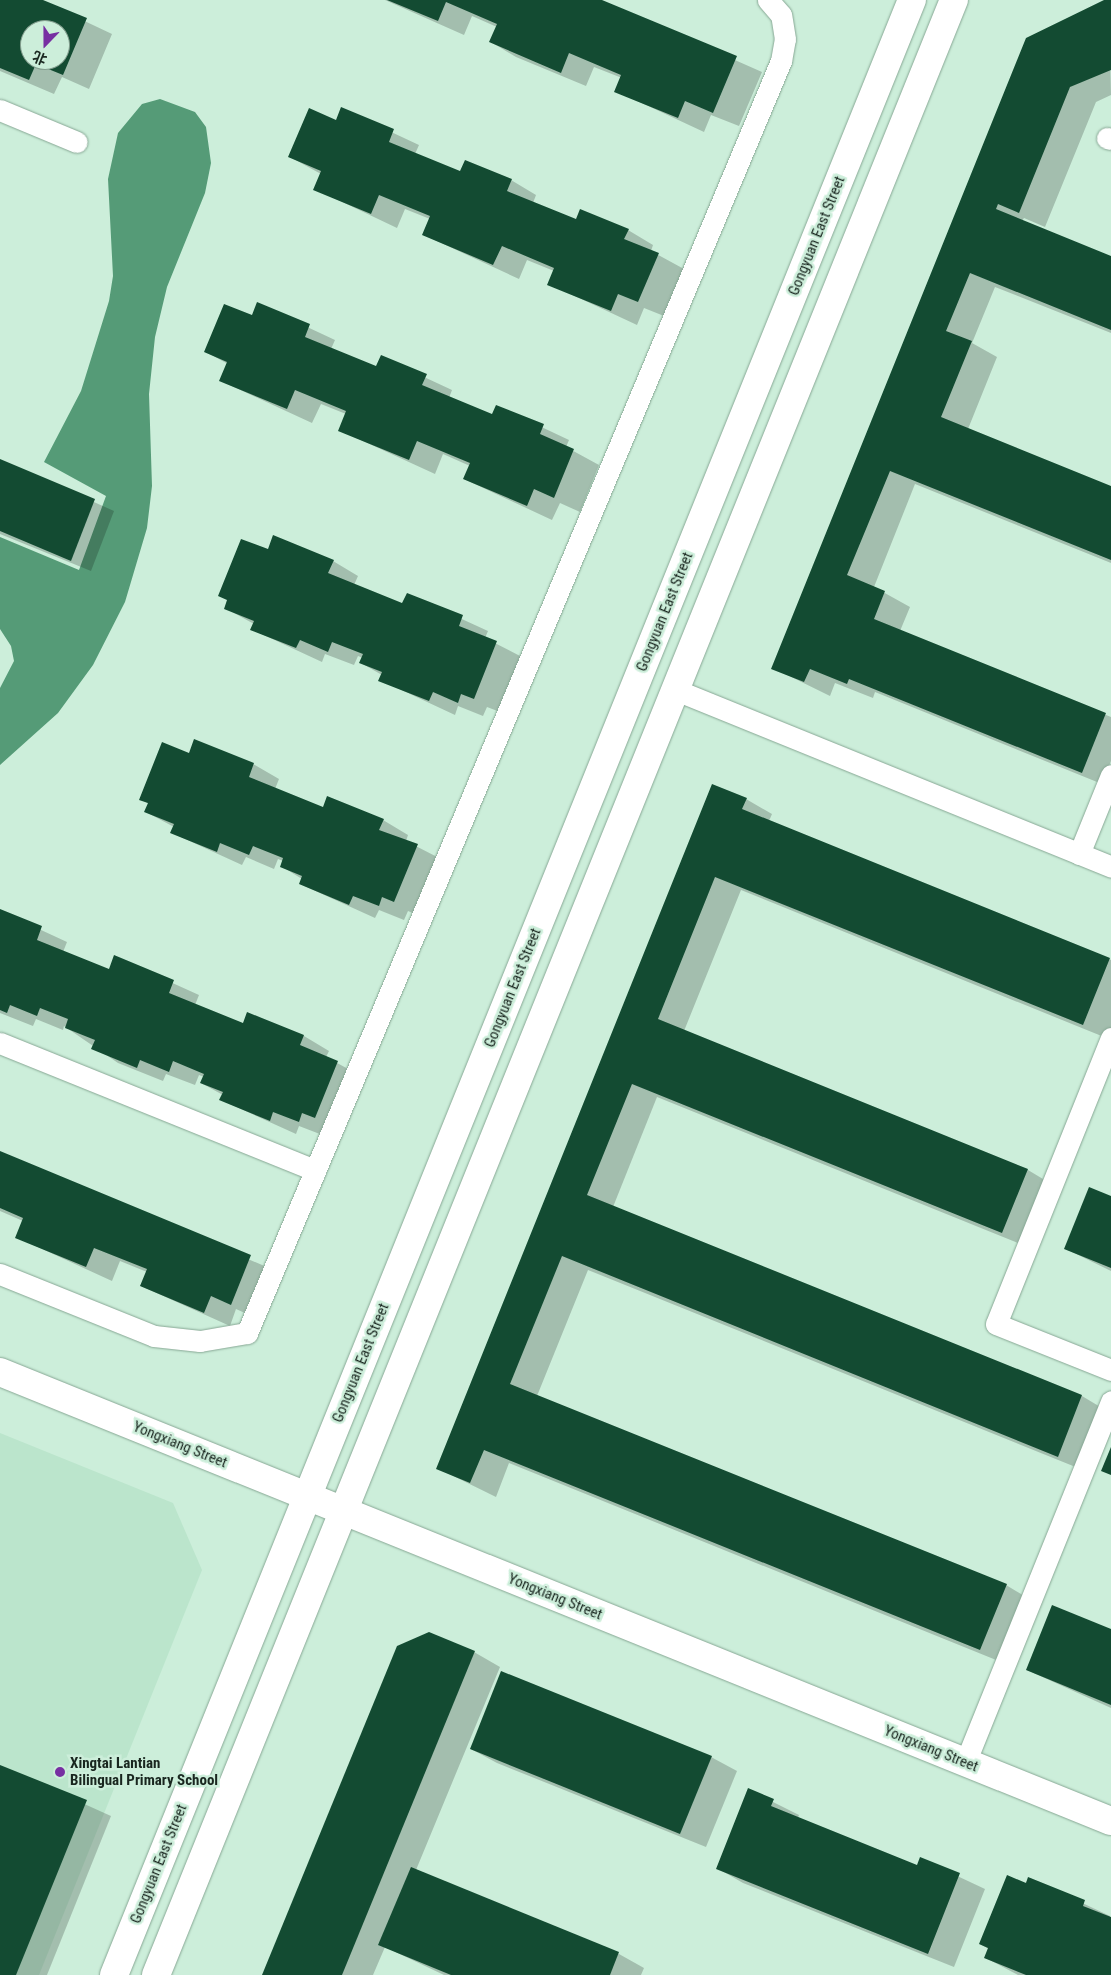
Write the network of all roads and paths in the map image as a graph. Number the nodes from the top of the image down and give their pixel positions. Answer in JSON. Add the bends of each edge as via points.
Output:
{"nodes":[{"id":1,"x":768,"y":0,"type":"edge"},
{"id":2,"x":912,"y":0,"type":"edge"},
{"id":3,"x":954,"y":0,"type":"edge"},
{"id":4,"x":0,"y":110,"type":"edge"},
{"id":5,"x":77,"y":142,"type":"dead end"},
{"id":6,"x":676,"y":690,"type":"junction"},
{"id":7,"x":1111,"y":775,"type":"edge"},
{"id":8,"x":1079,"y":854,"type":"junction"},
{"id":9,"x":1111,"y":867,"type":"edge"},
{"id":10,"x":1111,"y":1038,"type":"edge"},
{"id":11,"x":0,"y":1044,"type":"edge"},
{"id":12,"x":315,"y":1170,"type":"junction"},
{"id":13,"x":0,"y":1274,"type":"edge"},
{"id":14,"x":1111,"y":1370,"type":"edge"},
{"id":15,"x":0,"y":1372,"type":"edge"},
{"id":16,"x":1111,"y":1401,"type":"edge"},
{"id":17,"x":307,"y":1497,"type":"junction"},
{"id":18,"x":344,"y":1512,"type":"junction"},
{"id":19,"x":965,"y":1763,"type":"junction"},
{"id":20,"x":1111,"y":1822,"type":"edge"},
{"id":21,"x":114,"y":1975,"type":"edge"},
{"id":22,"x":156,"y":1975,"type":"edge"}],
"edges":[{"from":1,"to":12,"type":"lane","via":[[781,16],[785,39],[781,61]]},
{"from":2,"to":17,"type":"street","name":"Gongyuan East Street"},
{"from":3,"to":6,"type":"street"},
{"from":4,"to":5,"type":"lane"},
{"from":6,"to":8,"type":"lane"},
{"from":6,"to":18,"type":"street"},
{"from":7,"to":8,"type":"lane"},
{"from":8,"to":9,"type":"lane"},
{"from":10,"to":14,"type":"lane","via":[[996,1324]]},
{"from":11,"to":12,"type":"lane"},
{"from":12,"to":13,"type":"lane","via":[[247,1333],[200,1341],[154,1336]]},
{"from":15,"to":17,"type":"street","name":"Yongxiang Street"},
{"from":16,"to":19,"type":"lane"},
{"from":17,"to":18,"type":"street","name":"Yongxiang Street"},
{"from":17,"to":21,"type":"street","name":"Gongyuan East Street"},
{"from":18,"to":19,"type":"street","name":"Yongxiang Street"},
{"from":18,"to":22,"type":"street"},
{"from":19,"to":20,"type":"street","name":"Yongxiang Street"}]}
